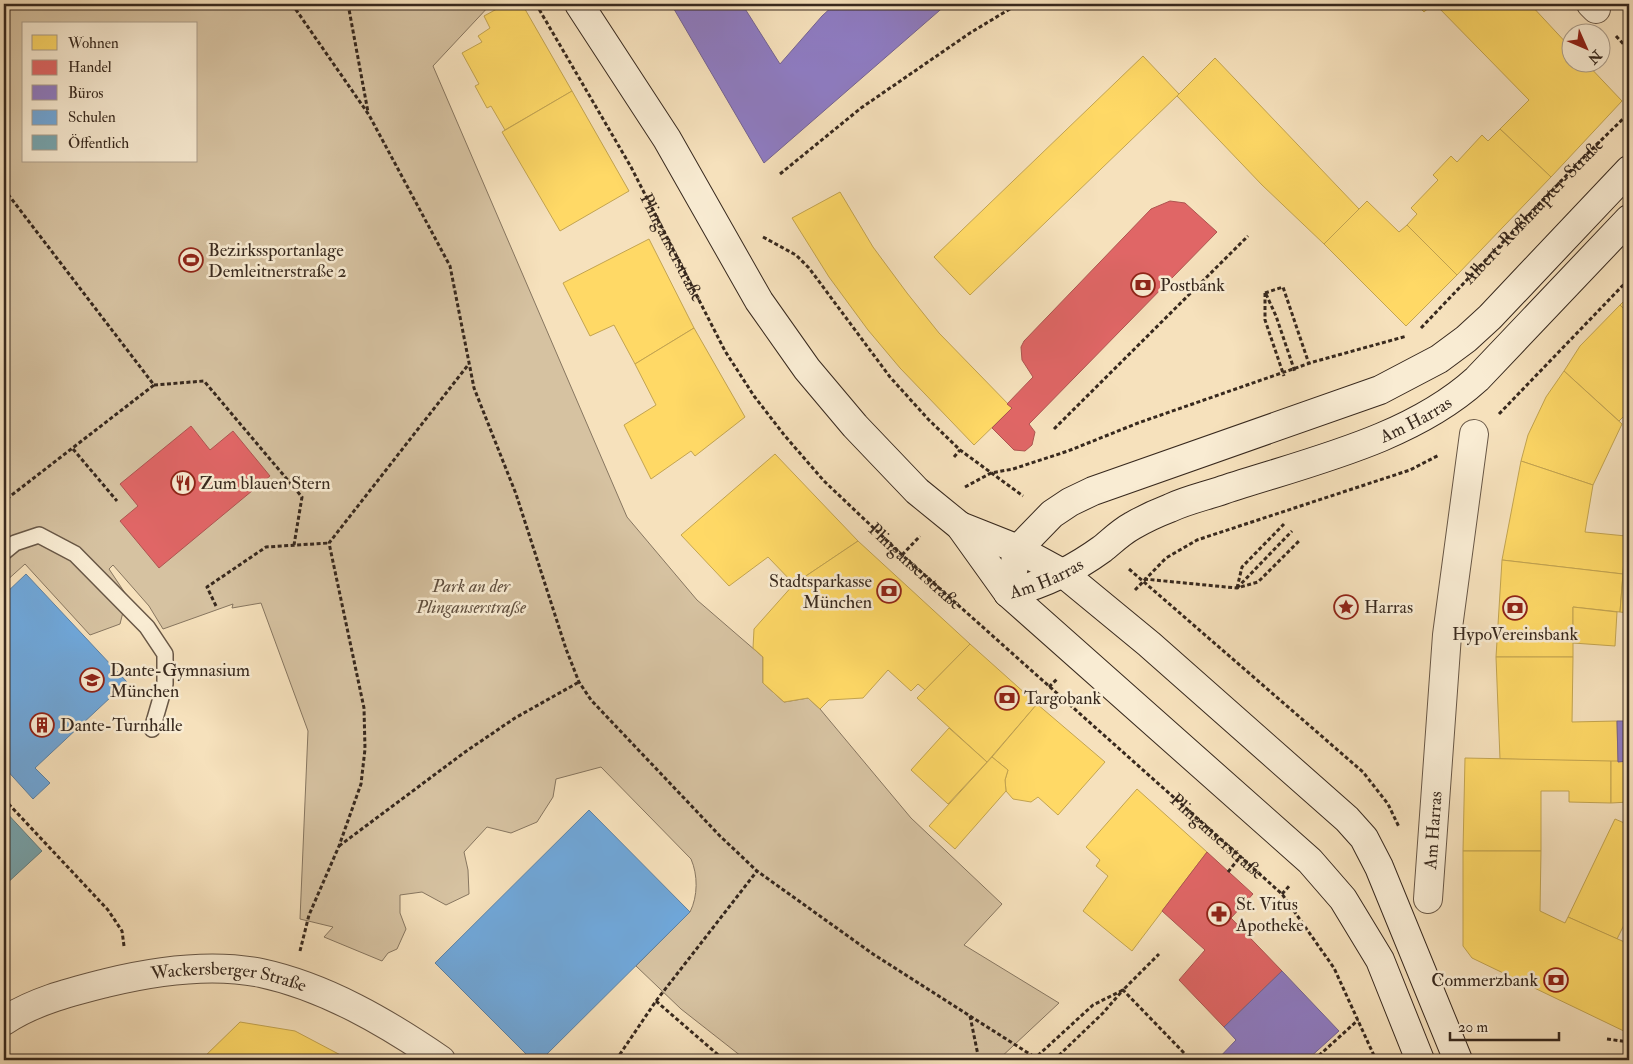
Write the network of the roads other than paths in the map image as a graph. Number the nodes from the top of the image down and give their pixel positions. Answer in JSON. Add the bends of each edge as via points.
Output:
{"nodes":[{"id":1,"x":579,"y":4,"type":"edge"},
{"id":2,"x":1629,"y":170,"type":"edge"},
{"id":3,"x":1629,"y":219,"type":"edge"},
{"id":4,"x":1474,"y":434,"type":"dead end"},
{"id":5,"x":960,"y":526,"type":"junction"},
{"id":6,"x":1018,"y":549,"type":"junction"},
{"id":7,"x":4,"y":552,"type":"edge"},
{"id":8,"x":1064,"y":574,"type":"junction"},
{"id":9,"x":1008,"y":593,"type":"junction"},
{"id":10,"x":152,"y":728,"type":"dead end"},
{"id":11,"x":1428,"y":899,"type":"dead end"},
{"id":12,"x":4,"y":1021,"type":"edge"},
{"id":13,"x":441,"y":1060,"type":"edge"},
{"id":14,"x":1420,"y":1060,"type":"edge"},
{"id":15,"x":1458,"y":1060,"type":"edge"}],
"edges":[{"from":1,"to":5,"type":"main road","via":[[666,139],[759,301],[806,369],[917,491]]},
{"from":2,"to":6,"type":"main road","name":"Am Harras","via":[[1490,317],[1439,359],[1380,390],[1093,491],[1052,514]]},
{"from":3,"to":8,"type":"main road","name":"Am Harras","via":[[1457,397],[1413,423],[1356,446],[1172,507],[1131,526]]},
{"from":4,"to":11,"type":"main road","name":"Am Harras","via":[[1447,635]]},
{"from":5,"to":6,"type":"main road"},
{"from":5,"to":9,"type":"main road"},
{"from":6,"to":8,"type":"main road"},
{"from":6,"to":9,"type":"main road","name":"Am Harras"},
{"from":7,"to":10,"type":"lane","via":[[15,543],[39,535],[74,554],[147,627],[165,654],[164,684]]},
{"from":8,"to":9,"type":"main road","name":"Am Harras","via":[[1034,588]]},
{"from":8,"to":15,"type":"main road","via":[[1347,819],[1364,838],[1379,867]]},
{"from":9,"to":14,"type":"main road","via":[[1310,861],[1343,900],[1371,944],[1392,987]]},
{"from":12,"to":13,"type":"main road","name":"Wackersberger Straße","via":[[21,1010],[75,990],[130,977],[221,969],[260,973],[335,998]]}]}
